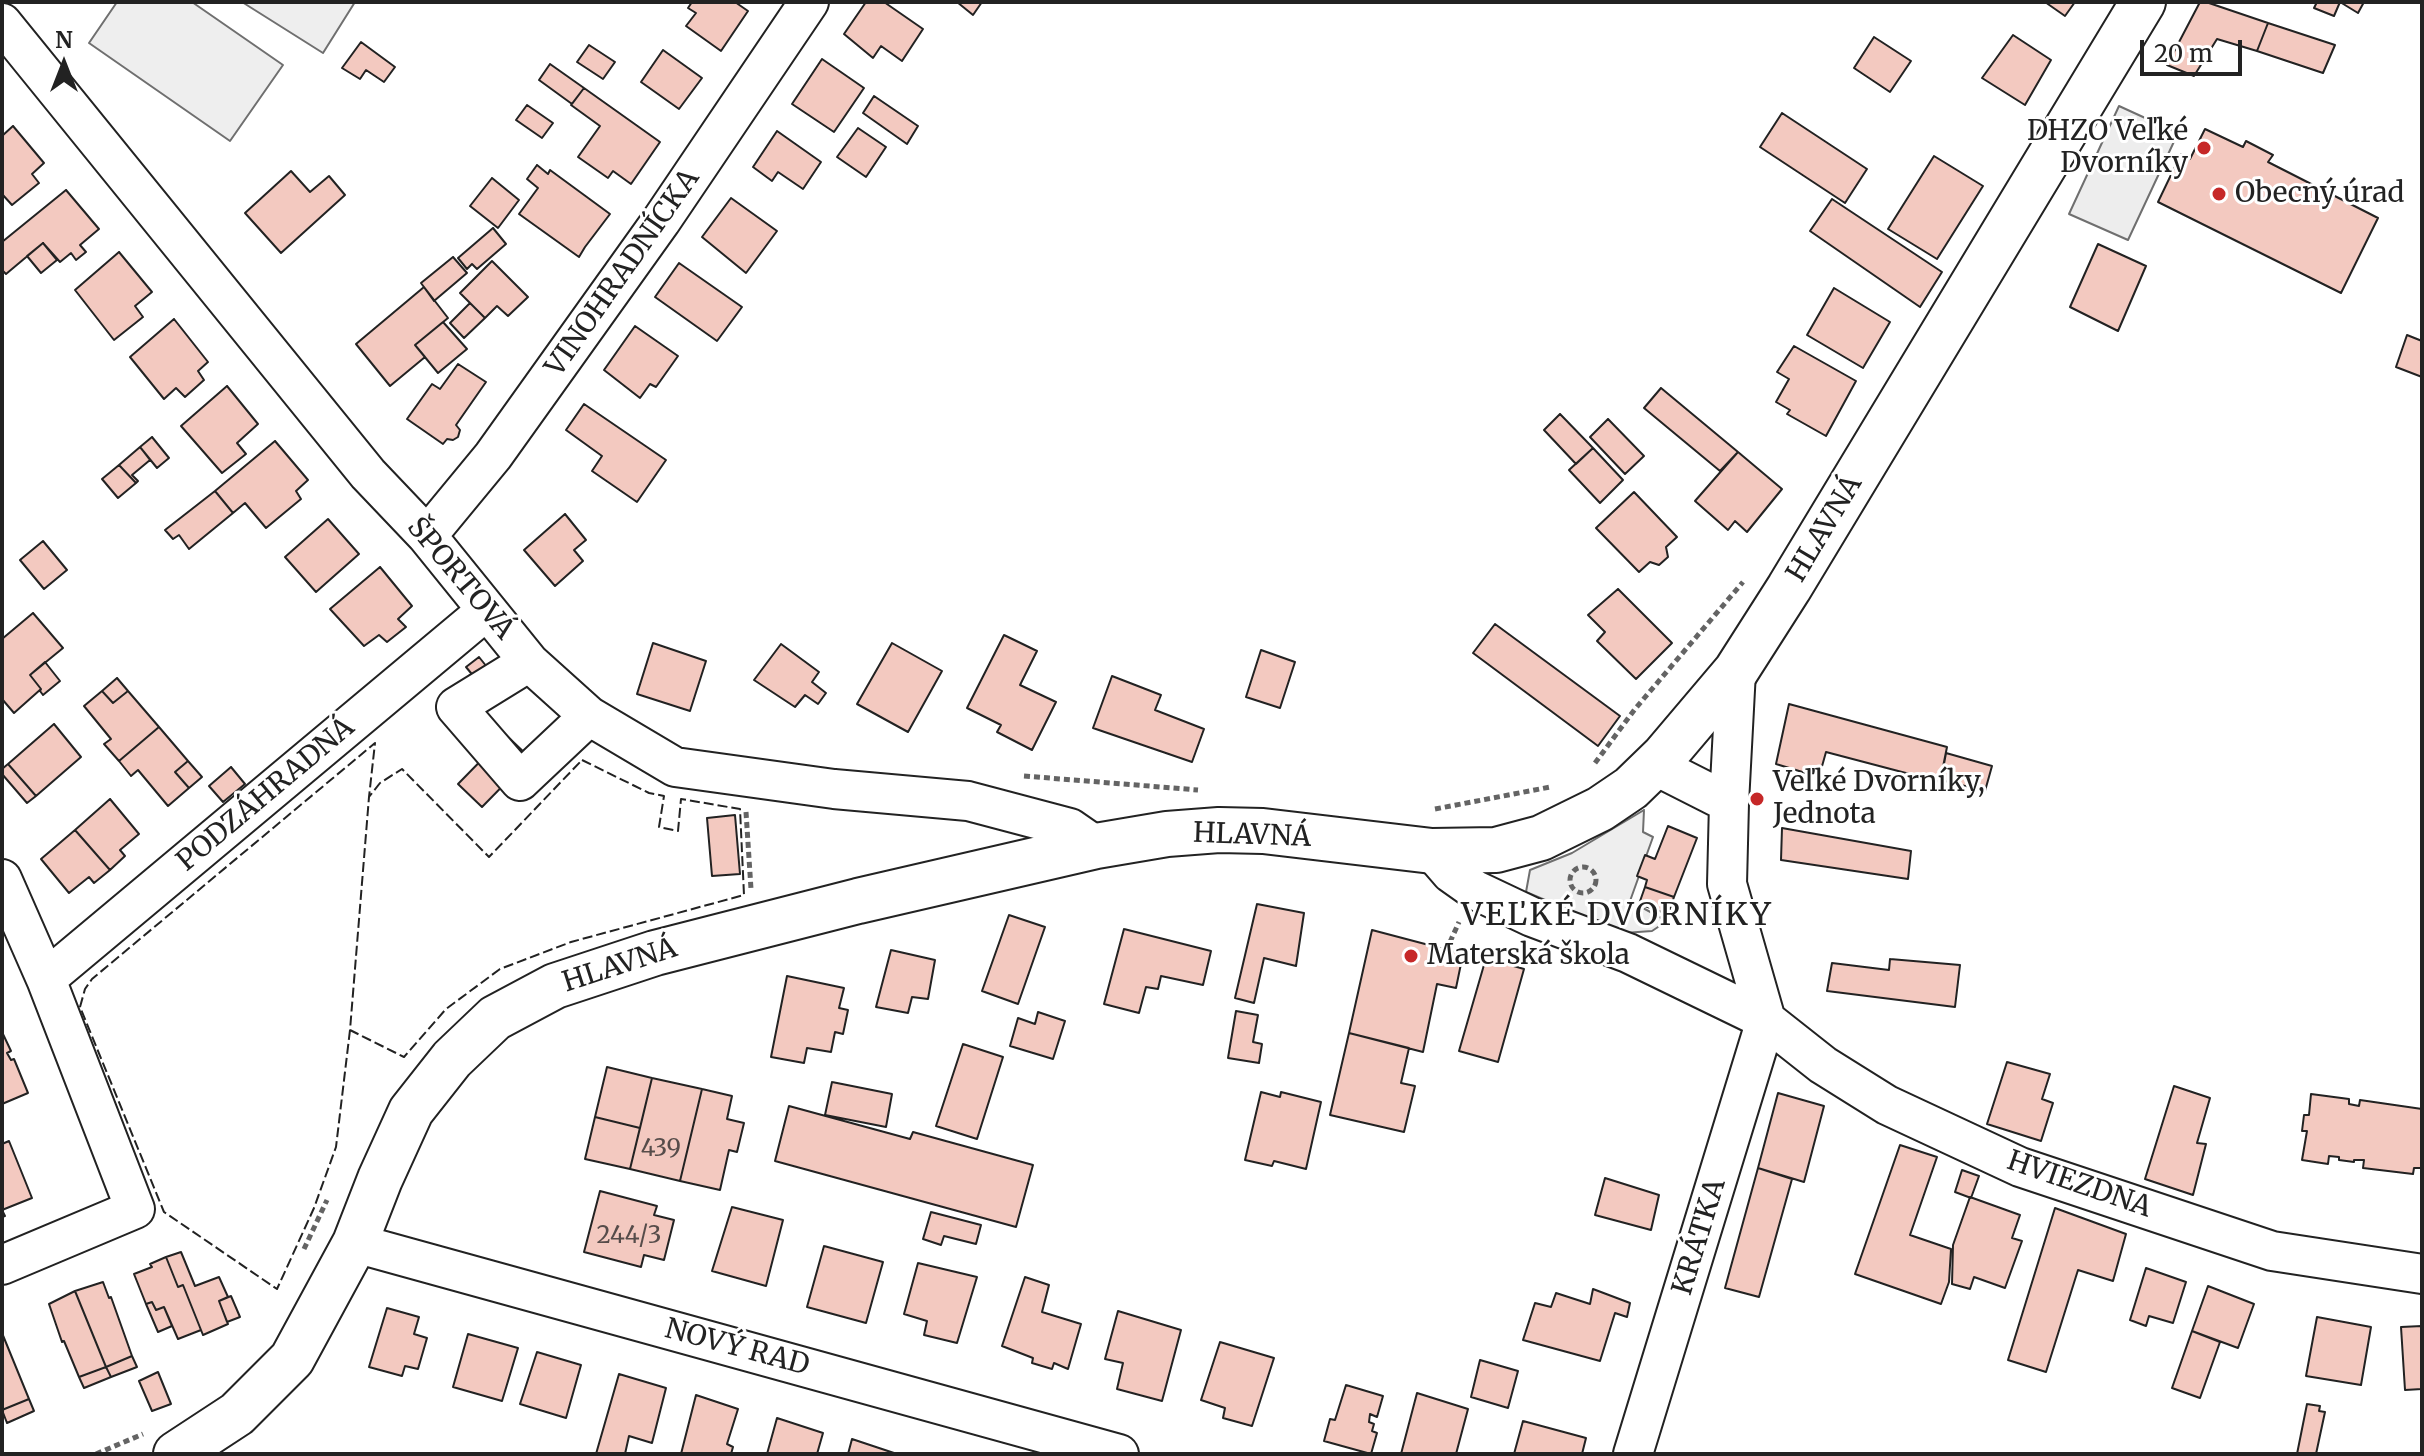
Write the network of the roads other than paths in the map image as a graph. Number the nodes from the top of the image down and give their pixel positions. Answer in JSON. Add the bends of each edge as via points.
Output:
{"nodes":[{"id":1,"x":809,"y":2,"type":"edge"},
{"id":2,"x":2143,"y":2,"type":"edge"},
{"id":3,"x":2,"y":23,"type":"edge"},
{"id":4,"x":427,"y":536,"type":"junction"},
{"id":5,"x":486,"y":611,"type":"junction"},
{"id":6,"x":529,"y":662,"type":"junction"},
{"id":7,"x":1736,"y":671,"type":"junction"},
{"id":8,"x":589,"y":716,"type":"junction"},
{"id":9,"x":1654,"y":765,"type":"junction"},
{"id":10,"x":1729,"y":803,"type":"junction"},
{"id":11,"x":1428,"y":831,"type":"junction"},
{"id":12,"x":1096,"y":846,"type":"junction"},
{"id":13,"x":2,"y":879,"type":"edge"},
{"id":14,"x":46,"y":979,"type":"junction"},
{"id":15,"x":1766,"y":1020,"type":"junction"},
{"id":16,"x":355,"y":1243,"type":"junction"},
{"id":17,"x":2,"y":1265,"type":"edge"},
{"id":18,"x":2422,"y":1274,"type":"edge"},
{"id":19,"x":176,"y":1454,"type":"edge"},
{"id":20,"x":1119,"y":1454,"type":"edge"},
{"id":21,"x":1633,"y":1454,"type":"edge"}],
"edges":[{"from":1,"to":4,"type":"street","name":"VINOHRADNÍCKA","via":[[493,456]]},
{"from":2,"to":7,"type":"main road","name":"HLAVNÁ"},
{"from":3,"to":4,"type":"street","name":"ŠPORTOVÁ","via":[[368,474]]},
{"from":4,"to":5,"type":"street","name":"ŠPORTOVÁ"},
{"from":5,"to":6,"type":"street","name":"ŠPORTOVÁ"},
{"from":5,"to":14,"type":"street","name":"PODZÁHRADNÁ"},
{"from":6,"to":8,"type":"street","name":"ŠPORTOVÁ"},
{"from":6,"to":8,"type":"street","via":[[456,707],[520,781]]},
{"from":7,"to":9,"type":"main road","name":"HLAVNÁ"},
{"from":7,"to":10,"type":"street"},
{"from":8,"to":12,"type":"street","name":"ŠPORTOVÁ","via":[[675,767],[968,801],[1070,828]]},
{"from":9,"to":10,"type":"street"},
{"from":9,"to":11,"type":"main road","name":"HLAVNÁ","via":[[1600,809],[1541,838],[1496,850]]},
{"from":10,"to":15,"type":"street","via":[[1727,884]]},
{"from":11,"to":12,"type":"main road","name":"HLAVNÁ","via":[[1219,830]]},
{"from":11,"to":15,"type":"street","name":"HVIEZDNA","via":[[1451,873],[1475,890],[1628,953]]},
{"from":12,"to":16,"type":"main road","name":"HLAVNÁ","via":[[655,953],[543,992],[495,1018],[452,1059],[411,1111]]},
{"from":13,"to":14,"type":"street"},
{"from":14,"to":17,"type":"street","via":[[135,1209]]},
{"from":15,"to":18,"type":"street","name":"HVIEZDNA","via":[[1823,1065],[1887,1105],[2020,1167],[2272,1251]]},
{"from":15,"to":21,"type":"street","name":"KRÁTKA"},
{"from":16,"to":19,"type":"main road","name":"HLAVNÁ","via":[[292,1359],[237,1414]]},
{"from":16,"to":20,"type":"street","name":"NOVÝ RAD"}]}
